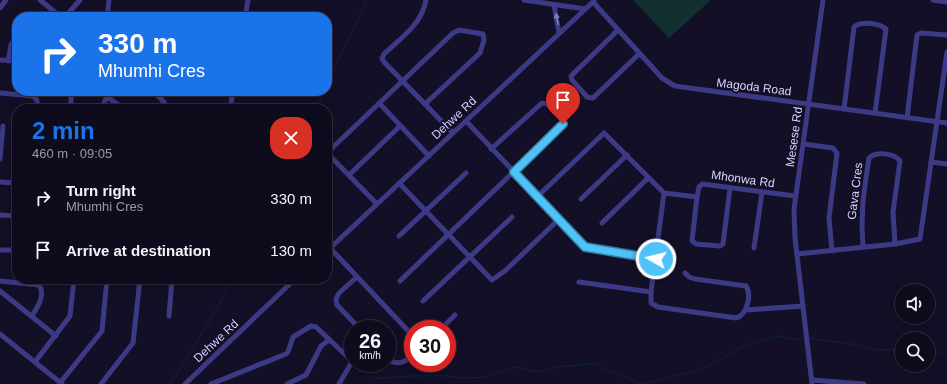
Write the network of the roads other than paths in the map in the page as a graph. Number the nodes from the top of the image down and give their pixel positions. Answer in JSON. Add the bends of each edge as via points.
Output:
{"nodes":[{"id":1,"x":6,"y":0,"type":"edge"},
{"id":2,"x":40,"y":0,"type":"edge"},
{"id":3,"x":80,"y":0,"type":"edge"},
{"id":4,"x":109,"y":0,"type":"edge"},
{"id":5,"x":248,"y":0,"type":"edge"},
{"id":6,"x":426,"y":0,"type":"edge"},
{"id":7,"x":524,"y":0,"type":"edge"},
{"id":8,"x":823,"y":0,"type":"edge"},
{"id":9,"x":933,"y":0,"type":"edge"},
{"id":10,"x":594,"y":1,"type":"edge"},
{"id":11,"x":546,"y":2,"type":"edge"},
{"id":12,"x":947,"y":2,"type":"edge"},
{"id":13,"x":554,"y":5,"type":"junction"},
{"id":14,"x":0,"y":8,"type":"edge"},
{"id":15,"x":585,"y":9,"type":"junction"},
{"id":16,"x":56,"y":12,"type":"edge"},
{"id":17,"x":69,"y":12,"type":"edge"},
{"id":18,"x":108,"y":12,"type":"edge"},
{"id":19,"x":246,"y":12,"type":"edge"},
{"id":20,"x":618,"y":31,"type":"junction"},
{"id":21,"x":559,"y":32,"type":"junction"},
{"id":22,"x":947,"y":35,"type":"edge"},
{"id":23,"x":12,"y":43,"type":"edge"},
{"id":24,"x":947,"y":52,"type":"edge"},
{"id":25,"x":639,"y":54,"type":"junction"},
{"id":26,"x":0,"y":60,"type":"edge"},
{"id":27,"x":8,"y":60,"type":"junction"},
{"id":28,"x":12,"y":60,"type":"edge"},
{"id":29,"x":403,"y":82,"type":"junction"},
{"id":30,"x":0,"y":93,"type":"edge"},
{"id":31,"x":12,"y":94,"type":"edge"},
{"id":32,"x":157,"y":96,"type":"edge"},
{"id":33,"x":104,"y":104,"type":"edge"},
{"id":34,"x":117,"y":104,"type":"edge"},
{"id":35,"x":165,"y":104,"type":"edge"},
{"id":36,"x":380,"y":104,"type":"junction"},
{"id":37,"x":425,"y":104,"type":"junction"},
{"id":38,"x":808,"y":104,"type":"junction"},
{"id":39,"x":844,"y":109,"type":"junction"},
{"id":40,"x":875,"y":113,"type":"junction"},
{"id":41,"x":907,"y":118,"type":"junction"},
{"id":42,"x":466,"y":121,"type":"junction"},
{"id":43,"x":938,"y":122,"type":"junction"},
{"id":44,"x":947,"y":123,"type":"edge"},
{"id":45,"x":3,"y":126,"type":"dead end"},
{"id":46,"x":400,"y":126,"type":"junction"},
{"id":47,"x":453,"y":133,"type":"junction"},
{"id":48,"x":804,"y":144,"type":"junction"},
{"id":49,"x":332,"y":148,"type":"edge"},
{"id":50,"x":491,"y":149,"type":"junction"},
{"id":51,"x":627,"y":155,"type":"junction"},
{"id":52,"x":429,"y":156,"type":"junction"},
{"id":53,"x":332,"y":158,"type":"edge"},
{"id":54,"x":0,"y":159,"type":"edge"},
{"id":55,"x":931,"y":162,"type":"junction"},
{"id":56,"x":947,"y":164,"type":"edge"},
{"id":57,"x":514,"y":172,"type":"junction"},
{"id":58,"x":466,"y":173,"type":"dead end"},
{"id":59,"x":349,"y":175,"type":"junction"},
{"id":60,"x":648,"y":178,"type":"junction"},
{"id":61,"x":0,"y":182,"type":"edge"},
{"id":62,"x":12,"y":183,"type":"edge"},
{"id":63,"x":399,"y":183,"type":"junction"},
{"id":64,"x":730,"y":188,"type":"junction"},
{"id":65,"x":762,"y":192,"type":"junction"},
{"id":66,"x":664,"y":193,"type":"junction"},
{"id":67,"x":795,"y":196,"type":"junction"},
{"id":68,"x":537,"y":197,"type":"junction"},
{"id":69,"x":697,"y":197,"type":"junction"},
{"id":70,"x":581,"y":199,"type":"dead end"},
{"id":71,"x":377,"y":204,"type":"junction"},
{"id":72,"x":425,"y":211,"type":"junction"},
{"id":73,"x":0,"y":215,"type":"edge"},
{"id":74,"x":12,"y":216,"type":"edge"},
{"id":75,"x":512,"y":217,"type":"dead end"},
{"id":76,"x":558,"y":219,"type":"junction"},
{"id":77,"x":602,"y":222,"type":"dead end"},
{"id":78,"x":448,"y":234,"type":"junction"},
{"id":79,"x":399,"y":236,"type":"dead end"},
{"id":80,"x":895,"y":244,"type":"junction"},
{"id":81,"x":332,"y":247,"type":"edge"},
{"id":82,"x":863,"y":247,"type":"junction"},
{"id":83,"x":754,"y":248,"type":"dead end"},
{"id":84,"x":0,"y":250,"type":"edge"},
{"id":85,"x":12,"y":250,"type":"edge"},
{"id":86,"x":832,"y":251,"type":"junction"},
{"id":87,"x":332,"y":253,"type":"edge"},
{"id":88,"x":798,"y":254,"type":"junction"},
{"id":89,"x":469,"y":256,"type":"junction"},
{"id":90,"x":656,"y":259,"type":"junction"},
{"id":91,"x":685,"y":273,"type":"dead end"},
{"id":92,"x":357,"y":277,"type":"junction"},
{"id":93,"x":0,"y":281,"type":"edge"},
{"id":94,"x":400,"y":281,"type":"dead end"},
{"id":95,"x":12,"y":282,"type":"edge"},
{"id":96,"x":579,"y":282,"type":"dead end"},
{"id":97,"x":28,"y":284,"type":"edge"},
{"id":98,"x":73,"y":284,"type":"edge"},
{"id":99,"x":107,"y":284,"type":"edge"},
{"id":100,"x":139,"y":284,"type":"edge"},
{"id":101,"x":172,"y":284,"type":"edge"},
{"id":102,"x":290,"y":284,"type":"edge"},
{"id":103,"x":0,"y":291,"type":"edge"},
{"id":104,"x":651,"y":292,"type":"junction"},
{"id":105,"x":422,"y":301,"type":"dead end"},
{"id":106,"x":803,"y":306,"type":"junction"},
{"id":107,"x":746,"y":310,"type":"junction"},
{"id":108,"x":455,"y":315,"type":"dead end"},
{"id":109,"x":32,"y":316,"type":"junction"},
{"id":110,"x":169,"y":316,"type":"dead end"},
{"id":111,"x":352,"y":320,"type":"edge"},
{"id":112,"x":450,"y":320,"type":"edge"},
{"id":113,"x":404,"y":327,"type":"edge"},
{"id":114,"x":0,"y":334,"type":"edge"},
{"id":115,"x":56,"y":336,"type":"junction"},
{"id":116,"x":329,"y":340,"type":"junction"},
{"id":117,"x":344,"y":352,"type":"edge"},
{"id":118,"x":35,"y":362,"type":"junction"},
{"id":119,"x":346,"y":372,"type":"edge"},
{"id":120,"x":812,"y":382,"type":"edge"},
{"id":121,"x":61,"y":383,"type":"edge"},
{"id":122,"x":101,"y":384,"type":"edge"},
{"id":123,"x":185,"y":384,"type":"edge"},
{"id":124,"x":211,"y":384,"type":"edge"},
{"id":125,"x":287,"y":384,"type":"edge"},
{"id":126,"x":339,"y":384,"type":"edge"},
{"id":127,"x":864,"y":384,"type":"edge"}],
"edges":[{"from":1,"to":14,"type":"street"},
{"from":2,"to":16,"type":"street"},
{"from":3,"to":17,"type":"street"},
{"from":4,"to":18,"type":"street"},
{"from":5,"to":19,"type":"street"},
{"from":6,"to":29,"type":"street","via":[[420,19],[382,56],[384,62]]},
{"from":7,"to":11,"type":"street"},
{"from":8,"to":38,"type":"street","name":"Mesese Rd"},
{"from":9,"to":12,"type":"street"},
{"from":10,"to":15,"type":"street","name":"Dehwe Rd"},
{"from":10,"to":20,"type":"street","name":"Magoda Road"},
{"from":11,"to":13,"type":"street"},
{"from":13,"to":15,"type":"street"},
{"from":21,"to":13,"type":"street","one_way":true},
{"from":15,"to":21,"type":"street","name":"Dehwe Rd"},
{"from":20,"to":25,"type":"street","name":"Magoda Road"},
{"from":20,"to":25,"type":"street","via":[[571,76],[587,97],[593,98]]},
{"from":21,"to":42,"type":"street","name":"Dehwe Rd"},
{"from":22,"to":41,"type":"street","via":[[917,35]]},
{"from":23,"to":27,"type":"street"},
{"from":24,"to":43,"type":"street"},
{"from":25,"to":38,"type":"street","name":"Magoda Road","via":[[666,81],[684,88]]},
{"from":26,"to":27,"type":"street"},
{"from":27,"to":28,"type":"street"},
{"from":29,"to":36,"type":"street"},
{"from":29,"to":37,"type":"street"},
{"from":29,"to":37,"type":"street","via":[[455,31],[465,30],[483,34],[484,43],[480,53]]},
{"from":30,"to":31,"type":"street"},
{"from":32,"to":35,"type":"street"},
{"from":33,"to":34,"type":"street","via":[[109,98]]},
{"from":36,"to":46,"type":"street"},
{"from":36,"to":49,"type":"street"},
{"from":37,"to":47,"type":"street"},
{"from":38,"to":39,"type":"street","name":"Magoda Road"},
{"from":38,"to":48,"type":"street","name":"Mesese Rd"},
{"from":39,"to":40,"type":"street","name":"Magoda Road"},
{"from":39,"to":40,"type":"street","via":[[854,27],[861,24],[880,26],[886,29]]},
{"from":40,"to":41,"type":"street","name":"Magoda Road"},
{"from":41,"to":43,"type":"street","name":"Magoda Road"},
{"from":42,"to":47,"type":"street","name":"Dehwe Rd"},
{"from":42,"to":50,"type":"street"},
{"from":43,"to":44,"type":"street","name":"Magoda Road"},
{"from":43,"to":55,"type":"street"},
{"from":45,"to":54,"type":"street"},
{"from":46,"to":52,"type":"street"},
{"from":46,"to":59,"type":"street"},
{"from":47,"to":52,"type":"street","name":"Dehwe Rd"},
{"from":48,"to":67,"type":"street","name":"Mesese Rd"},
{"from":48,"to":86,"type":"street","via":[[833,148],[836,151],[829,218]]},
{"from":50,"to":57,"type":"street"},
{"from":50,"to":57,"type":"street","via":[[542,103],[548,104],[564,120]]},
{"from":51,"to":60,"type":"street"},
{"from":51,"to":68,"type":"street","via":[[606,134],[602,134]]},
{"from":51,"to":70,"type":"street"},
{"from":52,"to":63,"type":"street","name":"Dehwe Rd"},
{"from":53,"to":59,"type":"street"},
{"from":55,"to":56,"type":"street"},
{"from":55,"to":80,"type":"street","via":[[920,239]]},
{"from":57,"to":68,"type":"street"},
{"from":57,"to":78,"type":"street"},
{"from":58,"to":72,"type":"street"},
{"from":59,"to":71,"type":"street"},
{"from":60,"to":66,"type":"street"},
{"from":60,"to":77,"type":"street"},
{"from":61,"to":62,"type":"street"},
{"from":63,"to":71,"type":"street","name":"Dehwe Rd"},
{"from":63,"to":72,"type":"street"},
{"from":64,"to":65,"type":"street","name":"Mhonwa Rd"},
{"from":64,"to":69,"type":"street","name":"Mhonwa Rd","via":[[702,184]]},
{"from":64,"to":69,"type":"street","via":[[723,244],[720,246],[695,244],[692,241]]},
{"from":65,"to":67,"type":"street","name":"Mhonwa Rd"},
{"from":65,"to":83,"type":"street"},
{"from":66,"to":69,"type":"street"},
{"from":66,"to":90,"type":"street"},
{"from":67,"to":88,"type":"street","name":"Mesese Rd","via":[[794,223]]},
{"from":68,"to":76,"type":"street"},
{"from":71,"to":81,"type":"street","name":"Dehwe Rd"},
{"from":72,"to":78,"type":"street"},
{"from":72,"to":79,"type":"street"},
{"from":73,"to":74,"type":"street"},
{"from":75,"to":89,"type":"street"},
{"from":76,"to":89,"type":"street","via":[[494,280],[489,278]]},
{"from":76,"to":90,"type":"street","via":[[587,248]]},
{"from":78,"to":89,"type":"street"},
{"from":78,"to":94,"type":"street"},
{"from":80,"to":82,"type":"street"},
{"from":80,"to":82,"type":"street","name":"Gava Cres","via":[[893,212],[900,161],[894,156],[875,154],[869,158],[863,196]]},
{"from":82,"to":86,"type":"street"},
{"from":84,"to":85,"type":"street"},
{"from":86,"to":88,"type":"street"},
{"from":87,"to":92,"type":"street"},
{"from":88,"to":106,"type":"street","name":"Mesese Rd"},
{"from":89,"to":105,"type":"street"},
{"from":90,"to":104,"type":"street"},
{"from":91,"to":107,"type":"street","via":[[695,279],[745,286],[748,291]]},
{"from":92,"to":111,"type":"street","via":[[336,299],[337,304]]},
{"from":92,"to":113,"type":"street"},
{"from":93,"to":95,"type":"street"},
{"from":96,"to":104,"type":"street"},
{"from":97,"to":109,"type":"street","via":[[41,288],[41,297]]},
{"from":98,"to":115,"type":"street","via":[[70,316]]},
{"from":99,"to":121,"type":"street","via":[[102,331]]},
{"from":100,"to":122,"type":"street","via":[[133,343]]},
{"from":101,"to":110,"type":"street"},
{"from":102,"to":123,"type":"street","name":"Dehwe Rd"},
{"from":103,"to":109,"type":"street"},
{"from":104,"to":107,"type":"street","via":[[651,302],[658,307],[736,318],[743,315]]},
{"from":106,"to":107,"type":"street"},
{"from":106,"to":120,"type":"street","name":"Mesese Rd"},
{"from":108,"to":112,"type":"street"},
{"from":109,"to":115,"type":"street"},
{"from":114,"to":118,"type":"street"},
{"from":115,"to":118,"type":"street"},
{"from":116,"to":117,"type":"street"},
{"from":116,"to":124,"type":"street","via":[[316,327],[306,327],[291,338],[286,354]]},
{"from":116,"to":125,"type":"street","via":[[322,346],[306,375]]},
{"from":118,"to":121,"type":"street"},
{"from":119,"to":126,"type":"street"},
{"from":120,"to":127,"type":"street"}]}
